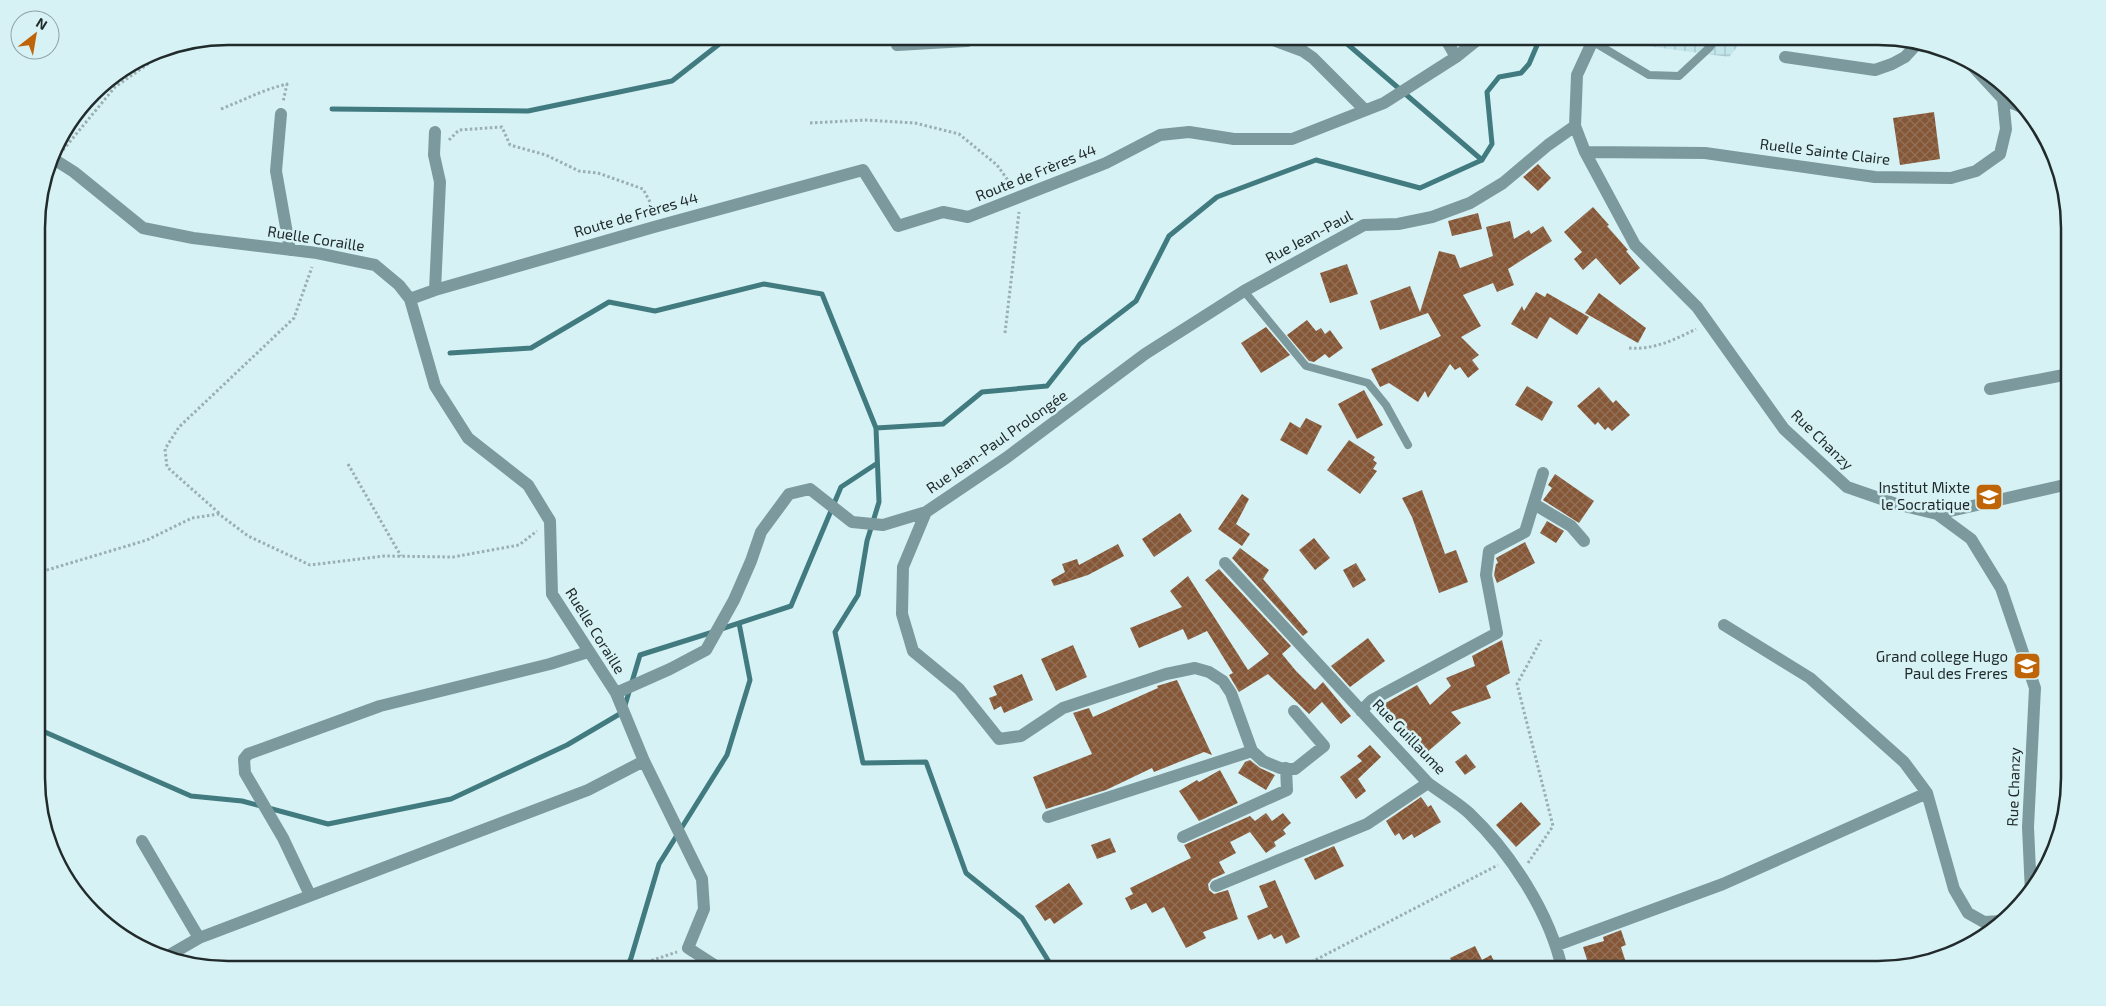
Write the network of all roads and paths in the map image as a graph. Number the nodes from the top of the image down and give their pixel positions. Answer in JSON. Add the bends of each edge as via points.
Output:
{"nodes":[{"id":1,"x":1287,"y":45,"type":"edge"},
{"id":2,"x":1449,"y":45,"type":"edge"},
{"id":3,"x":1471,"y":45,"type":"edge"},
{"id":4,"x":1590,"y":45,"type":"edge"},
{"id":5,"x":1602,"y":45,"type":"edge"},
{"id":6,"x":1712,"y":45,"type":"edge"},
{"id":7,"x":1913,"y":49,"type":"edge"},
{"id":8,"x":1456,"y":57,"type":"junction"},
{"id":9,"x":1785,"y":57,"type":"dead end"},
{"id":10,"x":150,"y":63,"type":"edge"},
{"id":11,"x":1986,"y":81,"type":"edge"},
{"id":12,"x":115,"y":87,"type":"joint"},
{"id":13,"x":2003,"y":99,"type":"junction"},
{"id":14,"x":2011,"y":102,"type":"edge"},
{"id":15,"x":221,"y":109,"type":"dead end"},
{"id":16,"x":1365,"y":110,"type":"junction"},
{"id":17,"x":280,"y":114,"type":"joint"},
{"id":18,"x":810,"y":123,"type":"dead end"},
{"id":19,"x":1575,"y":126,"type":"junction"},
{"id":20,"x":435,"y":132,"type":"dead end"},
{"id":21,"x":66,"y":144,"type":"edge"},
{"id":22,"x":1585,"y":152,"type":"junction"},
{"id":23,"x":434,"y":155,"type":"junction"},
{"id":24,"x":58,"y":162,"type":"edge"},
{"id":25,"x":1020,"y":196,"type":"junction"},
{"id":26,"x":654,"y":227,"type":"junction"},
{"id":27,"x":290,"y":250,"type":"junction"},
{"id":28,"x":317,"y":253,"type":"junction"},
{"id":29,"x":435,"y":290,"type":"junction"},
{"id":30,"x":1244,"y":291,"type":"junction"},
{"id":31,"x":410,"y":299,"type":"junction"},
{"id":32,"x":1708,"y":322,"type":"junction"},
{"id":33,"x":1005,"y":333,"type":"dead end"},
{"id":34,"x":1629,"y":348,"type":"dead end"},
{"id":35,"x":2061,"y":376,"type":"edge"},
{"id":36,"x":1990,"y":389,"type":"dead end"},
{"id":37,"x":1408,"y":446,"type":"dead end"},
{"id":38,"x":348,"y":464,"type":"dead end"},
{"id":39,"x":1543,"y":473,"type":"dead end"},
{"id":40,"x":2061,"y":486,"type":"edge"},
{"id":41,"x":1534,"y":504,"type":"junction"},
{"id":42,"x":926,"y":512,"type":"junction"},
{"id":43,"x":219,"y":514,"type":"junction"},
{"id":44,"x":1937,"y":514,"type":"junction"},
{"id":45,"x":550,"y":521,"type":"junction"},
{"id":46,"x":1584,"y":541,"type":"dead end"},
{"id":47,"x":402,"y":556,"type":"junction"},
{"id":48,"x":1226,"y":563,"type":"dead end"},
{"id":49,"x":45,"y":570,"type":"edge"},
{"id":50,"x":1724,"y":625,"type":"dead end"},
{"id":51,"x":1541,"y":640,"type":"dead end"},
{"id":52,"x":588,"y":652,"type":"junction"},
{"id":53,"x":616,"y":693,"type":"junction"},
{"id":54,"x":1294,"y":711,"type":"dead end"},
{"id":55,"x":1361,"y":711,"type":"junction"},
{"id":56,"x":1252,"y":751,"type":"junction"},
{"id":57,"x":644,"y":762,"type":"junction"},
{"id":58,"x":1286,"y":768,"type":"junction"},
{"id":59,"x":1428,"y":783,"type":"junction"},
{"id":60,"x":1927,"y":793,"type":"junction"},
{"id":61,"x":1048,"y":817,"type":"dead end"},
{"id":62,"x":1183,"y":838,"type":"dead end"},
{"id":63,"x":142,"y":841,"type":"dead end"},
{"id":64,"x":1509,"y":859,"type":"junction"},
{"id":65,"x":1521,"y":874,"type":"junction"},
{"id":66,"x":2030,"y":879,"type":"edge"},
{"id":67,"x":1216,"y":886,"type":"dead end"},
{"id":68,"x":310,"y":895,"type":"junction"},
{"id":69,"x":1991,"y":922,"type":"edge"},
{"id":70,"x":199,"y":938,"type":"junction"},
{"id":71,"x":1557,"y":945,"type":"junction"},
{"id":72,"x":688,"y":948,"type":"junction"},
{"id":73,"x":174,"y":953,"type":"edge"},
{"id":74,"x":650,"y":961,"type":"edge"},
{"id":75,"x":708,"y":961,"type":"edge"},
{"id":76,"x":1315,"y":961,"type":"edge"},
{"id":77,"x":1560,"y":961,"type":"edge"}],
"edges":[{"from":1,"to":16,"type":"street","via":[[1313,58]]},
{"from":2,"to":8,"type":"street"},
{"from":3,"to":8,"type":"street","name":"Route de Frères 44"},
{"from":4,"to":19,"type":"street","via":[[1577,75]]},
{"from":5,"to":6,"type":"lane","via":[[1649,76],[1679,76]]},
{"from":7,"to":9,"type":"street","via":[[1906,57],[1875,70]]},
{"from":8,"to":16,"type":"street","name":"Route de Frères 44","via":[[1384,103]]},
{"from":10,"to":12,"type":"path"},
{"from":11,"to":13,"type":"street"},
{"from":12,"to":21,"type":"path"},
{"from":13,"to":14,"type":"street"},
{"from":13,"to":22,"type":"street","name":"Ruelle Sainte Claire","via":[[2006,129],[2000,154],[1976,171],[1951,178],[1875,177],[1705,153]]},
{"from":15,"to":17,"type":"path","via":[[266,89],[287,84]]},
{"from":16,"to":25,"type":"street","name":"Route de Frères 44","via":[[1292,138],[1234,139],[1189,132],[1160,135],[1106,163]]},
{"from":17,"to":27,"type":"street","via":[[276,171]]},
{"from":18,"to":25,"type":"path","via":[[865,120],[915,123],[959,134],[997,165]]},
{"from":19,"to":22,"type":"street","name":"Rue Chanzy"},
{"from":19,"to":30,"type":"street","name":"Rue Jean-Paul","via":[[1503,182],[1470,202],[1432,217],[1398,224],[1364,225]]},
{"from":20,"to":23,"type":"street"},
{"from":22,"to":32,"type":"street","name":"Rue Chanzy","via":[[1635,245]]},
{"from":23,"to":26,"type":"path","via":[[459,130],[502,127],[510,145],[546,155],[579,171],[598,173],[643,189],[650,202]]},
{"from":23,"to":29,"type":"street","via":[[440,182]]},
{"from":24,"to":27,"type":"street","name":"Ruelle Coraille","via":[[143,228]]},
{"from":25,"to":26,"type":"street","name":"Route de Frères 44","via":[[968,217],[943,212],[898,226],[863,170]]},
{"from":25,"to":33,"type":"path"},
{"from":26,"to":29,"type":"street","name":"Route de Frères 44"},
{"from":27,"to":28,"type":"street","name":"Ruelle Coraille"},
{"from":28,"to":31,"type":"street","name":"Ruelle Coraille","via":[[375,265]]},
{"from":28,"to":43,"type":"path","via":[[294,318],[179,427],[165,449],[167,467]]},
{"from":29,"to":31,"type":"street","name":"Route de Frères 44"},
{"from":30,"to":37,"type":"lane","via":[[1306,366],[1368,383],[1386,405]]},
{"from":30,"to":42,"type":"street","name":"Rue Jean-Paul Prolongée","via":[[1145,354],[1006,458]]},
{"from":31,"to":45,"type":"street","name":"Ruelle Coraille","via":[[435,386],[458,423],[468,438],[528,485]]},
{"from":32,"to":34,"type":"path","via":[[1672,341],[1643,349]]},
{"from":32,"to":44,"type":"street","name":"Rue Chanzy","via":[[1784,429],[1847,487]]},
{"from":35,"to":36,"type":"street"},
{"from":38,"to":47,"type":"path"},
{"from":39,"to":41,"type":"street"},
{"from":40,"to":44,"type":"street"},
{"from":41,"to":46,"type":"street","via":[[1570,526]]},
{"from":41,"to":55,"type":"street","via":[[1525,532],[1488,551],[1486,575],[1497,633],[1372,700]]},
{"from":42,"to":53,"type":"street","name":"Rue Jean-Paul Prolongée","via":[[883,525],[852,522],[810,490],[788,494],[761,532],[734,600],[706,650],[670,670]]},
{"from":42,"to":56,"type":"street","via":[[903,567],[902,614],[912,651],[959,689],[999,739],[1021,736],[1063,708],[1166,674],[1195,668],[1223,681],[1231,693]]},
{"from":43,"to":47,"type":"path","via":[[248,536],[310,565]]},
{"from":43,"to":49,"type":"path","via":[[192,518],[147,540]]},
{"from":44,"to":66,"type":"street","name":"Rue Chanzy","via":[[1970,538],[2001,588],[2035,688],[2028,827]]},
{"from":45,"to":47,"type":"path","via":[[519,545],[453,557]]},
{"from":45,"to":52,"type":"street","name":"Ruelle Coraille","via":[[552,594]]},
{"from":48,"to":55,"type":"street","name":"Rue Guillaume"},
{"from":50,"to":60,"type":"street","via":[[1810,678],[1904,762]]},
{"from":51,"to":65,"type":"path","via":[[1517,684],[1553,826]]},
{"from":52,"to":53,"type":"street","name":"Ruelle Coraille"},
{"from":52,"to":68,"type":"street","via":[[380,706],[248,754],[244,759],[246,773],[283,838]]},
{"from":53,"to":57,"type":"street","name":"Ruelle Coraille"},
{"from":54,"to":58,"type":"street","via":[[1324,746],[1294,769]]},
{"from":55,"to":59,"type":"street","name":"Rue Guillaume"},
{"from":56,"to":58,"type":"street","via":[[1263,762]]},
{"from":56,"to":61,"type":"street"},
{"from":57,"to":68,"type":"street","via":[[588,790]]},
{"from":57,"to":72,"type":"street","name":"Ruelle Coraille","via":[[702,879],[704,909]]},
{"from":58,"to":62,"type":"street","via":[[1287,790]]},
{"from":59,"to":64,"type":"street","name":"Rue Guillaume","via":[[1468,812]]},
{"from":59,"to":67,"type":"street","via":[[1367,824]]},
{"from":60,"to":69,"type":"street","via":[[1954,889],[1968,913],[1984,922]]},
{"from":60,"to":71,"type":"street","via":[[1723,884]]},
{"from":63,"to":70,"type":"street"},
{"from":64,"to":65,"type":"street","name":"Rue Guillaume"},
{"from":64,"to":76,"type":"path"},
{"from":65,"to":71,"type":"street","name":"Rue Guillaume"},
{"from":68,"to":70,"type":"street"},
{"from":70,"to":73,"type":"street"},
{"from":71,"to":77,"type":"street","name":"Rue Guillaume"},
{"from":72,"to":74,"type":"path"},
{"from":72,"to":75,"type":"street"}]}
